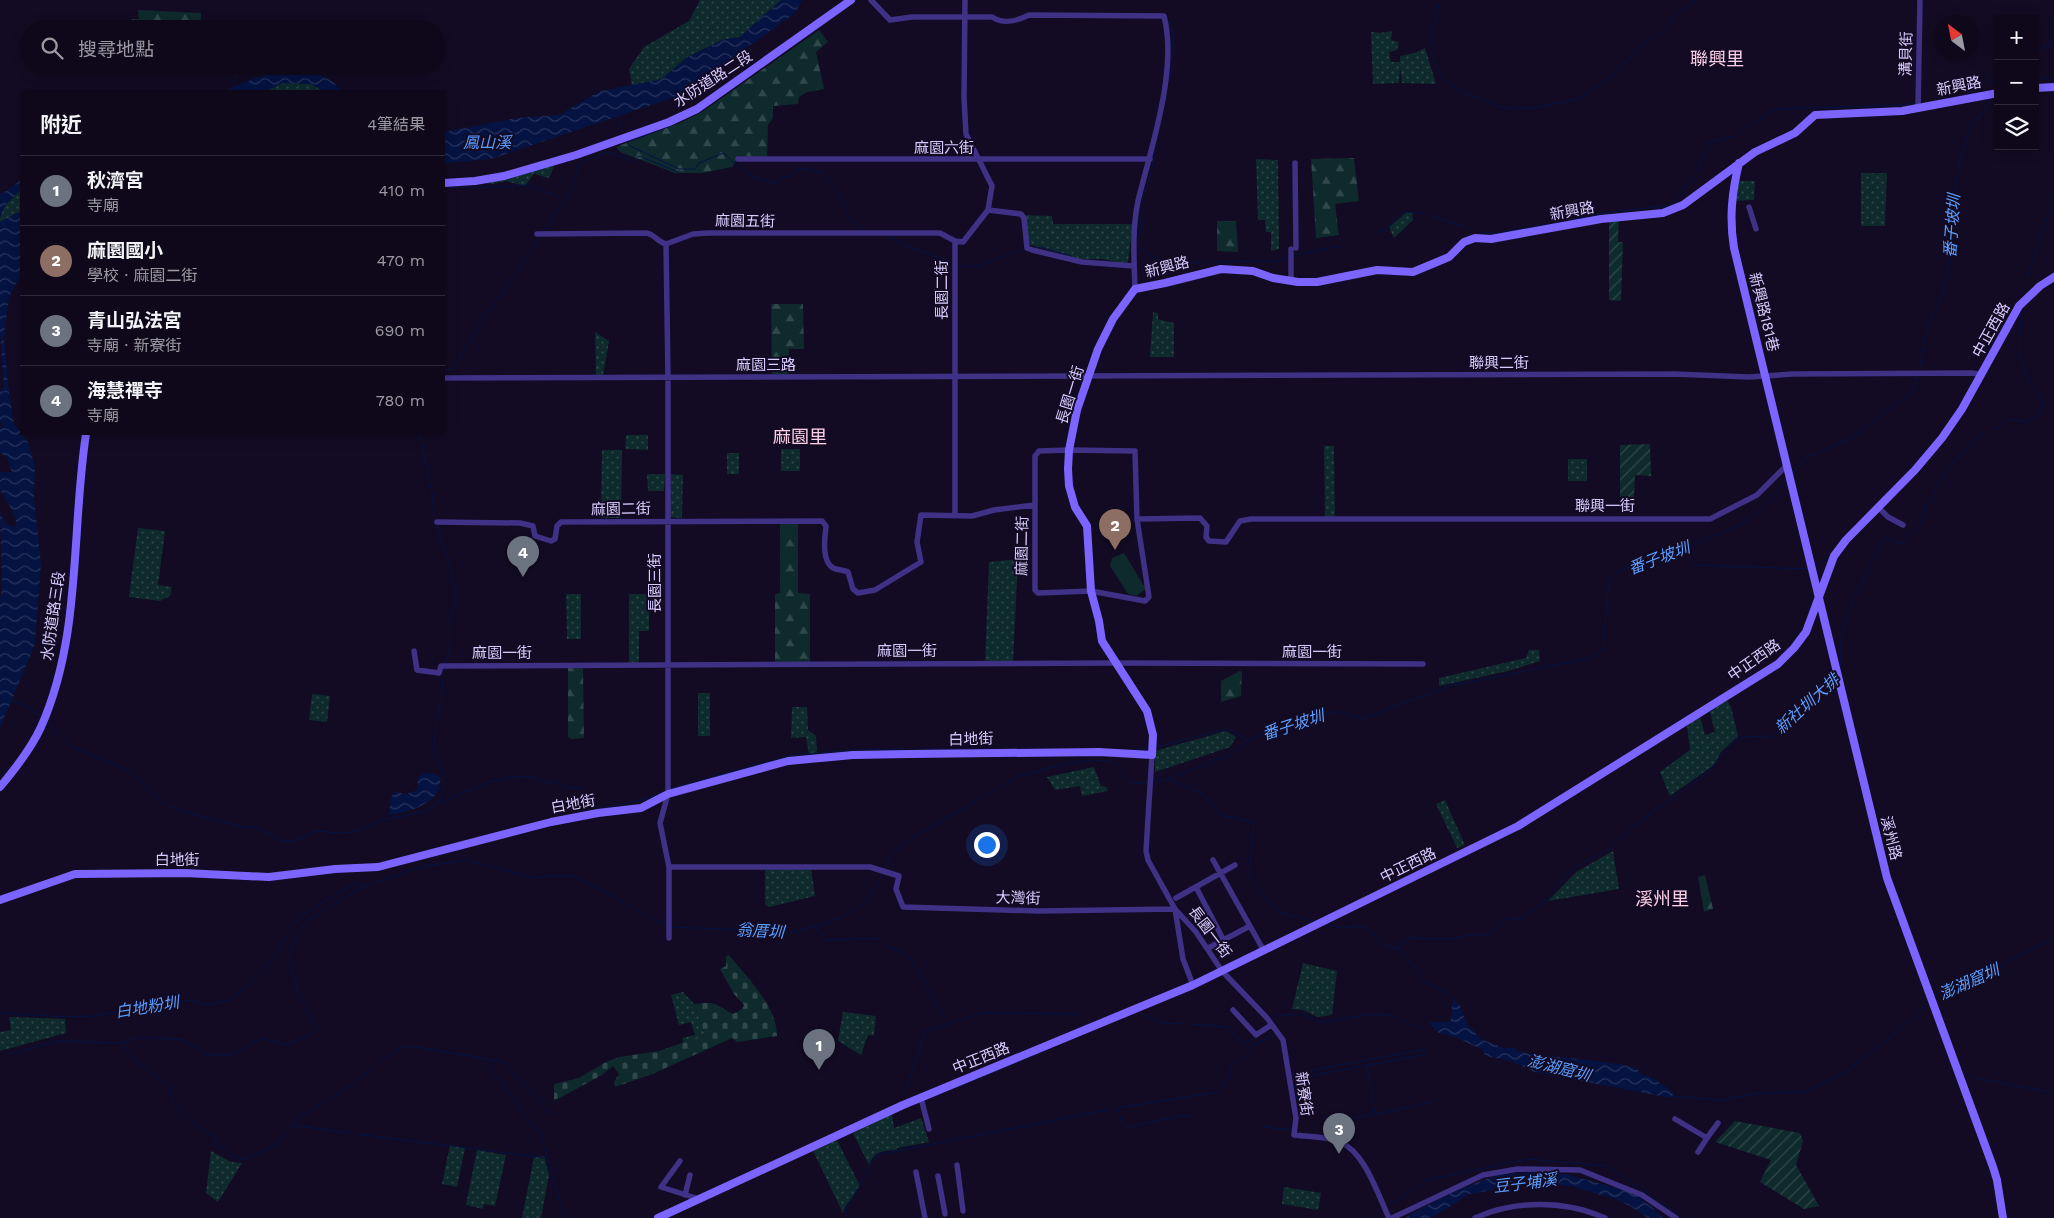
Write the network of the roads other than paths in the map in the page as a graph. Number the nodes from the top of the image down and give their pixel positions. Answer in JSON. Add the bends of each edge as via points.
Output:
{"nodes":[{"id":1,"x":851,"y":0,"type":"edge"},
{"id":2,"x":871,"y":0,"type":"edge"},
{"id":3,"x":964,"y":0,"type":"edge"},
{"id":4,"x":1920,"y":0,"type":"edge"},
{"id":5,"x":964,"y":16,"type":"junction"},
{"id":6,"x":2054,"y":87,"type":"edge"},
{"id":7,"x":2039,"y":88,"type":"edge"},
{"id":8,"x":1994,"y":94,"type":"edge"},
{"id":9,"x":1918,"y":108,"type":"junction"},
{"id":10,"x":738,"y":159,"type":"dead end"},
{"id":11,"x":1150,"y":159,"type":"junction"},
{"id":12,"x":979,"y":160,"type":"junction"},
{"id":13,"x":1295,"y":163,"type":"dead end"},
{"id":14,"x":1739,"y":163,"type":"junction"},
{"id":15,"x":445,"y":183,"type":"edge"},
{"id":16,"x":1749,"y":207,"type":"dead end"},
{"id":17,"x":988,"y":210,"type":"junction"},
{"id":18,"x":1756,"y":229,"type":"dead end"},
{"id":19,"x":537,"y":234,"type":"dead end"},
{"id":20,"x":955,"y":241,"type":"junction"},
{"id":21,"x":666,"y":244,"type":"junction"},
{"id":22,"x":1134,"y":266,"type":"junction"},
{"id":23,"x":2054,"y":277,"type":"edge"},
{"id":24,"x":1291,"y":282,"type":"junction"},
{"id":25,"x":1134,"y":289,"type":"junction"},
{"id":26,"x":1982,"y":375,"type":"junction"},
{"id":27,"x":1089,"y":376,"type":"junction"},
{"id":28,"x":1765,"y":376,"type":"junction"},
{"id":29,"x":955,"y":377,"type":"junction"},
{"id":30,"x":445,"y":378,"type":"edge"},
{"id":31,"x":668,"y":378,"type":"junction"},
{"id":32,"x":86,"y":435,"type":"edge"},
{"id":33,"x":1070,"y":450,"type":"junction"},
{"id":34,"x":1786,"y":466,"type":"junction"},
{"id":35,"x":1035,"y":504,"type":"junction"},
{"id":36,"x":1878,"y":507,"type":"junction"},
{"id":37,"x":955,"y":516,"type":"junction"},
{"id":38,"x":1137,"y":519,"type":"junction"},
{"id":39,"x":668,"y":521,"type":"junction"},
{"id":40,"x":437,"y":522,"type":"dead end"},
{"id":41,"x":1903,"y":525,"type":"dead end"},
{"id":42,"x":1090,"y":591,"type":"junction"},
{"id":43,"x":1818,"y":598,"type":"junction"},
{"id":44,"x":414,"y":650,"type":"dead end"},
{"id":45,"x":1114,"y":663,"type":"junction"},
{"id":46,"x":1423,"y":664,"type":"dead end"},
{"id":47,"x":668,"y":665,"type":"junction"},
{"id":48,"x":1152,"y":755,"type":"junction"},
{"id":49,"x":0,"y":787,"type":"edge"},
{"id":50,"x":668,"y":794,"type":"junction"},
{"id":51,"x":1213,"y":860,"type":"dead end"},
{"id":52,"x":1235,"y":865,"type":"dead end"},
{"id":53,"x":669,"y":867,"type":"junction"},
{"id":54,"x":1220,"y":873,"type":"junction"},
{"id":55,"x":1196,"y":887,"type":"junction"},
{"id":56,"x":1176,"y":898,"type":"dead end"},
{"id":57,"x":0,"y":900,"type":"edge"},
{"id":58,"x":1175,"y":909,"type":"junction"},
{"id":59,"x":1250,"y":926,"type":"junction"},
{"id":60,"x":669,"y":938,"type":"dead end"},
{"id":61,"x":1223,"y":940,"type":"junction"},
{"id":62,"x":1210,"y":947,"type":"dead end"},
{"id":63,"x":1264,"y":951,"type":"junction"},
{"id":64,"x":1222,"y":971,"type":"junction"},
{"id":65,"x":1193,"y":985,"type":"junction"},
{"id":66,"x":1233,"y":1010,"type":"dead end"},
{"id":67,"x":1272,"y":1025,"type":"junction"},
{"id":68,"x":921,"y":1098,"type":"junction"},
{"id":69,"x":1675,"y":1119,"type":"dead end"},
{"id":70,"x":1718,"y":1123,"type":"dead end"},
{"id":71,"x":929,"y":1129,"type":"dead end"},
{"id":72,"x":1708,"y":1138,"type":"junction"},
{"id":73,"x":1698,"y":1152,"type":"dead end"},
{"id":74,"x":680,"y":1161,"type":"dead end"},
{"id":75,"x":957,"y":1165,"type":"dead end"},
{"id":76,"x":916,"y":1172,"type":"dead end"},
{"id":77,"x":690,"y":1175,"type":"dead end"},
{"id":78,"x":938,"y":1176,"type":"dead end"},
{"id":79,"x":685,"y":1195,"type":"junction"},
{"id":80,"x":699,"y":1198,"type":"junction"},
{"id":81,"x":963,"y":1211,"type":"dead end"},
{"id":82,"x":945,"y":1214,"type":"dead end"},
{"id":83,"x":658,"y":1218,"type":"edge"},
{"id":84,"x":924,"y":1218,"type":"edge"},
{"id":85,"x":1391,"y":1218,"type":"edge"},
{"id":86,"x":1475,"y":1218,"type":"edge"},
{"id":87,"x":1605,"y":1218,"type":"edge"},
{"id":88,"x":1676,"y":1218,"type":"edge"},
{"id":89,"x":2003,"y":1218,"type":"edge"}],
"edges":[{"from":1,"to":15,"type":"street","name":"水防道路二段","via":[[697,109],[669,122],[504,176]]},
{"from":2,"to":5,"type":"street","via":[[890,20],[912,16]]},
{"from":3,"to":5,"type":"street","name":"長園二街"},
{"from":4,"to":9,"type":"street","name":"溝貝街"},
{"from":5,"to":11,"type":"street","via":[[992,17],[999,22],[1018,21],[1029,15],[1164,16],[1169,37],[1165,86]]},
{"from":5,"to":12,"type":"street","name":"長園二街","via":[[966,134]]},
{"from":6,"to":7,"type":"street"},
{"from":8,"to":9,"type":"street","name":"新興路"},
{"from":9,"to":14,"type":"street","name":"新興路","via":[[1819,114],[1794,133]]},
{"from":10,"to":12,"type":"street","name":"麻園六街"},
{"from":11,"to":12,"type":"street","name":"麻園六街"},
{"from":11,"to":22,"type":"street","via":[[1138,202]]},
{"from":12,"to":17,"type":"street","name":"長園二街","via":[[992,186]]},
{"from":13,"to":24,"type":"street"},
{"from":14,"to":24,"type":"street","name":"新興路","via":[[1683,205],[1663,213],[1600,219],[1491,239],[1475,238],[1464,242],[1449,257],[1413,272],[1377,270],[1317,282]]},
{"from":14,"to":28,"type":"street","name":"新興路181巷","via":[[1731,204],[1731,229]]},
{"from":16,"to":18,"type":"street"},
{"from":17,"to":20,"type":"street","name":"長園二街","via":[[964,242]]},
{"from":17,"to":22,"type":"street","via":[[1021,214],[1027,248],[1032,250],[1082,262]]},
{"from":19,"to":21,"type":"street","via":[[646,233]]},
{"from":20,"to":21,"type":"street","name":"麻園五街","via":[[942,233],[708,233],[693,234]]},
{"from":20,"to":29,"type":"street","name":"長園二街"},
{"from":21,"to":31,"type":"street","name":"長園三街"},
{"from":22,"to":25,"type":"street"},
{"from":23,"to":26,"type":"street","name":"中正西路","via":[[2019,306]]},
{"from":24,"to":25,"type":"street","name":"新興路","via":[[1253,271],[1221,269]]},
{"from":25,"to":27,"type":"street","name":"長園一街","via":[[1113,319]]},
{"from":26,"to":28,"type":"street","name":"聯興二街"},
{"from":26,"to":36,"type":"street","name":"中正西路","via":[[1942,438]]},
{"from":27,"to":28,"type":"street","name":"聯興二街"},
{"from":27,"to":29,"type":"street","name":"麻園三路"},
{"from":27,"to":33,"type":"street","name":"長園一街","via":[[1077,410]]},
{"from":28,"to":34,"type":"street","name":"新興路181巷"},
{"from":29,"to":31,"type":"street","name":"麻園三路"},
{"from":29,"to":37,"type":"street","name":"長園二街"},
{"from":30,"to":31,"type":"street","name":"麻園三路"},
{"from":31,"to":39,"type":"street","name":"長園三街"},
{"from":32,"to":49,"type":"street","name":"水防道路三段","via":[[72,594],[54,694],[40,729],[20,763]]},
{"from":33,"to":35,"type":"street","via":[[1036,452]]},
{"from":33,"to":38,"type":"street","via":[[1135,451]]},
{"from":33,"to":42,"type":"street","name":"長園一街","via":[[1069,486],[1075,507],[1087,526]]},
{"from":34,"to":38,"type":"street","name":"聯興一街","via":[[1757,495],[1710,519],[1245,519],[1240,521],[1226,542],[1209,540],[1206,537],[1207,526],[1200,518]]},
{"from":34,"to":43,"type":"street","name":"新興路181巷"},
{"from":35,"to":37,"type":"street","name":"麻園二街","via":[[972,516]]},
{"from":35,"to":42,"type":"street","name":"麻園二街","via":[[1035,590],[1038,593]]},
{"from":36,"to":41,"type":"street"},
{"from":36,"to":43,"type":"street","name":"中正西路","via":[[1834,556]]},
{"from":37,"to":39,"type":"street","name":"麻園二街","via":[[921,515],[917,542],[921,562],[875,590],[858,593],[853,589],[848,572],[830,565],[824,549],[826,526],[822,521]]},
{"from":38,"to":42,"type":"street","name":"麻園二街","via":[[1149,598],[1145,601]]},
{"from":39,"to":40,"type":"street","name":"麻園二街","via":[[561,522],[555,539],[551,541],[535,536],[533,526],[520,523]]},
{"from":39,"to":47,"type":"street","name":"長園三街"},
{"from":42,"to":45,"type":"street","name":"長園一街","via":[[1102,641]]},
{"from":43,"to":63,"type":"street","name":"中正西路","via":[[1806,632],[1778,664],[1518,826]]},
{"from":43,"to":89,"type":"street","name":"溪州路","via":[[1887,878],[1993,1167]]},
{"from":44,"to":47,"type":"street","name":"麻園一街","via":[[417,670],[439,673],[441,666]]},
{"from":45,"to":46,"type":"street","name":"麻園一街"},
{"from":45,"to":47,"type":"street","name":"麻園一街"},
{"from":45,"to":48,"type":"street","name":"長園一街","via":[[1147,710],[1153,735]]},
{"from":47,"to":50,"type":"street","name":"長園三街"},
{"from":48,"to":50,"type":"street","name":"白地街","via":[[1099,752],[826,756],[775,763]]},
{"from":48,"to":58,"type":"street","name":"長園一街","via":[[1146,852]]},
{"from":50,"to":53,"type":"street","name":"長園三街","via":[[660,823]]},
{"from":50,"to":57,"type":"street","name":"白地街","via":[[641,808],[551,822],[378,867],[270,878],[185,873],[75,874]]},
{"from":51,"to":54,"type":"street"},
{"from":52,"to":54,"type":"street"},
{"from":53,"to":58,"type":"street","name":"大灣街","via":[[861,866],[898,876],[896,889],[903,907],[1039,911]]},
{"from":53,"to":60,"type":"street","name":"長園三街"},
{"from":54,"to":55,"type":"street"},
{"from":54,"to":59,"type":"street"},
{"from":55,"to":56,"type":"street"},
{"from":55,"to":61,"type":"street"},
{"from":58,"to":64,"type":"street","name":"長園一街","via":[[1196,932]]},
{"from":58,"to":65,"type":"street","name":"長園一街","via":[[1183,959]]},
{"from":59,"to":61,"type":"street"},
{"from":59,"to":63,"type":"street"},
{"from":61,"to":62,"type":"street"},
{"from":63,"to":64,"type":"street","name":"中正西路"},
{"from":64,"to":65,"type":"street","name":"中正西路"},
{"from":64,"to":67,"type":"street","name":"新寮街"},
{"from":65,"to":68,"type":"street","name":"中正西路"},
{"from":66,"to":67,"type":"street","via":[[1256,1035]]},
{"from":67,"to":85,"type":"street","name":"新寮街","via":[[1283,1040],[1296,1118],[1294,1135],[1338,1141],[1348,1146],[1363,1163]]},
{"from":68,"to":71,"type":"street"},
{"from":68,"to":80,"type":"street","name":"中正西路"},
{"from":69,"to":72,"type":"street"},
{"from":70,"to":72,"type":"street"},
{"from":72,"to":73,"type":"street"},
{"from":74,"to":79,"type":"street","via":[[661,1187]]},
{"from":75,"to":81,"type":"street"},
{"from":76,"to":84,"type":"street"},
{"from":77,"to":79,"type":"street"},
{"from":78,"to":82,"type":"street"},
{"from":79,"to":80,"type":"street"},
{"from":80,"to":83,"type":"street","name":"中正西路"},
{"from":85,"to":88,"type":"street","via":[[1483,1176],[1518,1169],[1580,1170],[1642,1195]]},
{"from":86,"to":87,"type":"street","via":[[1491,1211],[1557,1205],[1575,1207]]}]}
